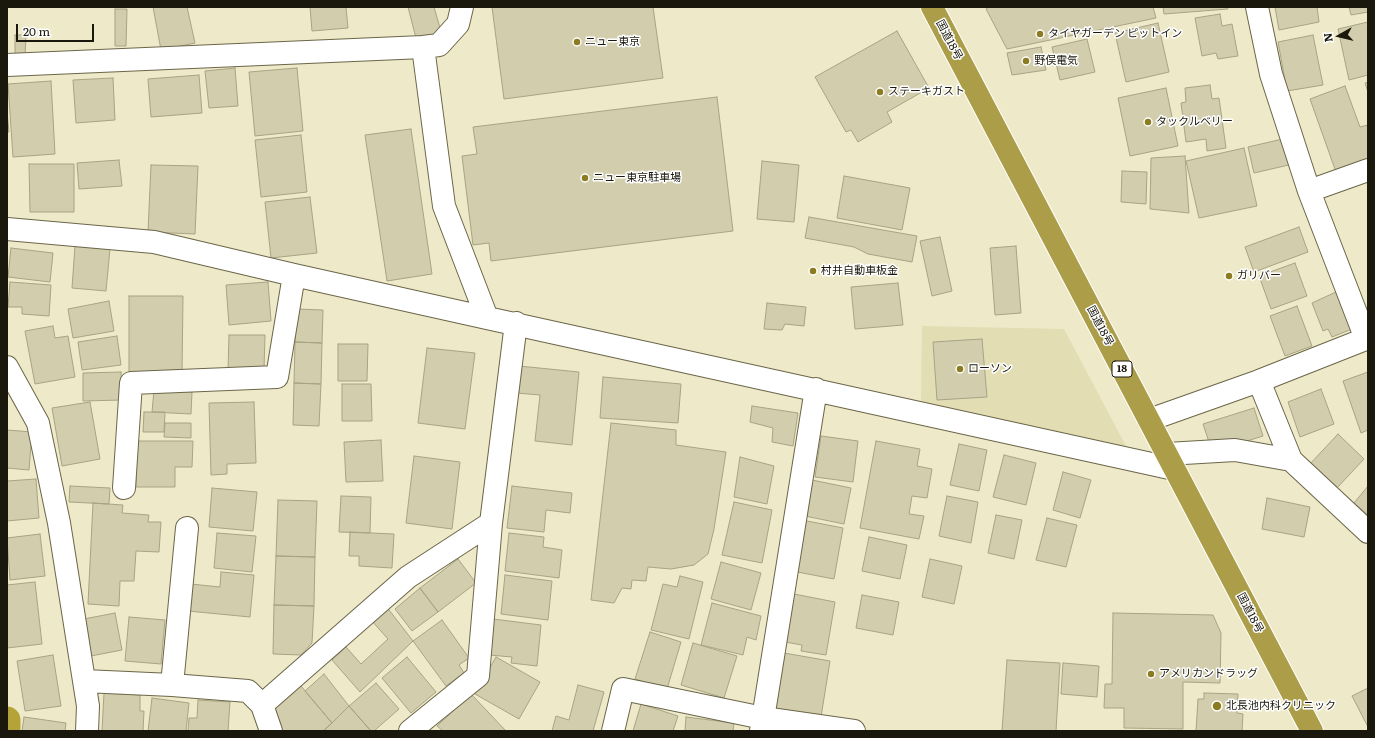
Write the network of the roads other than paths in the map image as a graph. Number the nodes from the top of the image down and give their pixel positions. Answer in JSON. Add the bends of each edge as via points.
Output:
{"nodes":[{"id":1,"x":462,"y":7,"type":"edge"},
{"id":2,"x":932,"y":7,"type":"edge"},
{"id":3,"x":1257,"y":7,"type":"edge"},
{"id":4,"x":423,"y":47,"type":"junction"},
{"id":5,"x":7,"y":65,"type":"edge"},
{"id":6,"x":1368,"y":170,"type":"edge"},
{"id":7,"x":1309,"y":191,"type":"junction"},
{"id":8,"x":7,"y":229,"type":"edge"},
{"id":9,"x":294,"y":275,"type":"junction"},
{"id":10,"x":487,"y":318,"type":"junction"},
{"id":11,"x":516,"y":324,"type":"junction"},
{"id":12,"x":1367,"y":338,"type":"edge"},
{"id":13,"x":7,"y":367,"type":"edge"},
{"id":14,"x":1259,"y":381,"type":"junction"},
{"id":15,"x":816,"y":389,"type":"junction"},
{"id":16,"x":1149,"y":420,"type":"junction"},
{"id":17,"x":1291,"y":460,"type":"junction"},
{"id":18,"x":1170,"y":462,"type":"junction"},
{"id":19,"x":124,"y":488,"type":"dead end"},
{"id":20,"x":491,"y":523,"type":"junction"},
{"id":21,"x":187,"y":528,"type":"dead end"},
{"id":22,"x":1368,"y":532,"type":"edge"},
{"id":23,"x":84,"y":681,"type":"junction"},
{"id":24,"x":172,"y":685,"type":"junction"},
{"id":25,"x":262,"y":705,"type":"junction"},
{"id":26,"x":762,"y":725,"type":"edge"},
{"id":27,"x":87,"y":731,"type":"edge"},
{"id":28,"x":271,"y":731,"type":"edge"},
{"id":29,"x":410,"y":731,"type":"edge"},
{"id":30,"x":613,"y":731,"type":"edge"},
{"id":31,"x":854,"y":731,"type":"edge"},
{"id":32,"x":1312,"y":731,"type":"edge"}],
"edges":[{"from":1,"to":4,"type":"street","via":[[458,24],[439,45]]},
{"from":2,"to":16,"type":"highway","name":"国道18号","number":"18"},
{"from":3,"to":7,"type":"street","via":[[1271,74]]},
{"from":4,"to":5,"type":"street"},
{"from":4,"to":10,"type":"street","via":[[444,206]]},
{"from":6,"to":7,"type":"street"},
{"from":7,"to":12,"type":"street"},
{"from":8,"to":9,"type":"street","via":[[154,242]]},
{"from":9,"to":10,"type":"street"},
{"from":9,"to":19,"type":"street","via":[[277,377],[131,383]]},
{"from":10,"to":11,"type":"street"},
{"from":11,"to":15,"type":"street"},
{"from":11,"to":20,"type":"street"},
{"from":12,"to":14,"type":"street"},
{"from":13,"to":23,"type":"street","via":[[38,423],[59,523]]},
{"from":14,"to":16,"type":"street"},
{"from":14,"to":17,"type":"street"},
{"from":15,"to":18,"type":"street"},
{"from":15,"to":26,"type":"street"},
{"from":16,"to":18,"type":"highway","name":"国道18号","number":"18"},
{"from":17,"to":18,"type":"street","via":[[1235,450]]},
{"from":17,"to":22,"type":"street"},
{"from":18,"to":32,"type":"highway","name":"国道18号","number":"18"},
{"from":20,"to":25,"type":"street","via":[[408,577]]},
{"from":20,"to":29,"type":"street","via":[[478,676]]},
{"from":21,"to":24,"type":"street"},
{"from":23,"to":24,"type":"street"},
{"from":23,"to":27,"type":"street","via":[[88,706]]},
{"from":24,"to":25,"type":"street","via":[[248,691]]},
{"from":25,"to":28,"type":"street"},
{"from":26,"to":30,"type":"street","via":[[623,689]]},
{"from":26,"to":31,"type":"street"}]}
